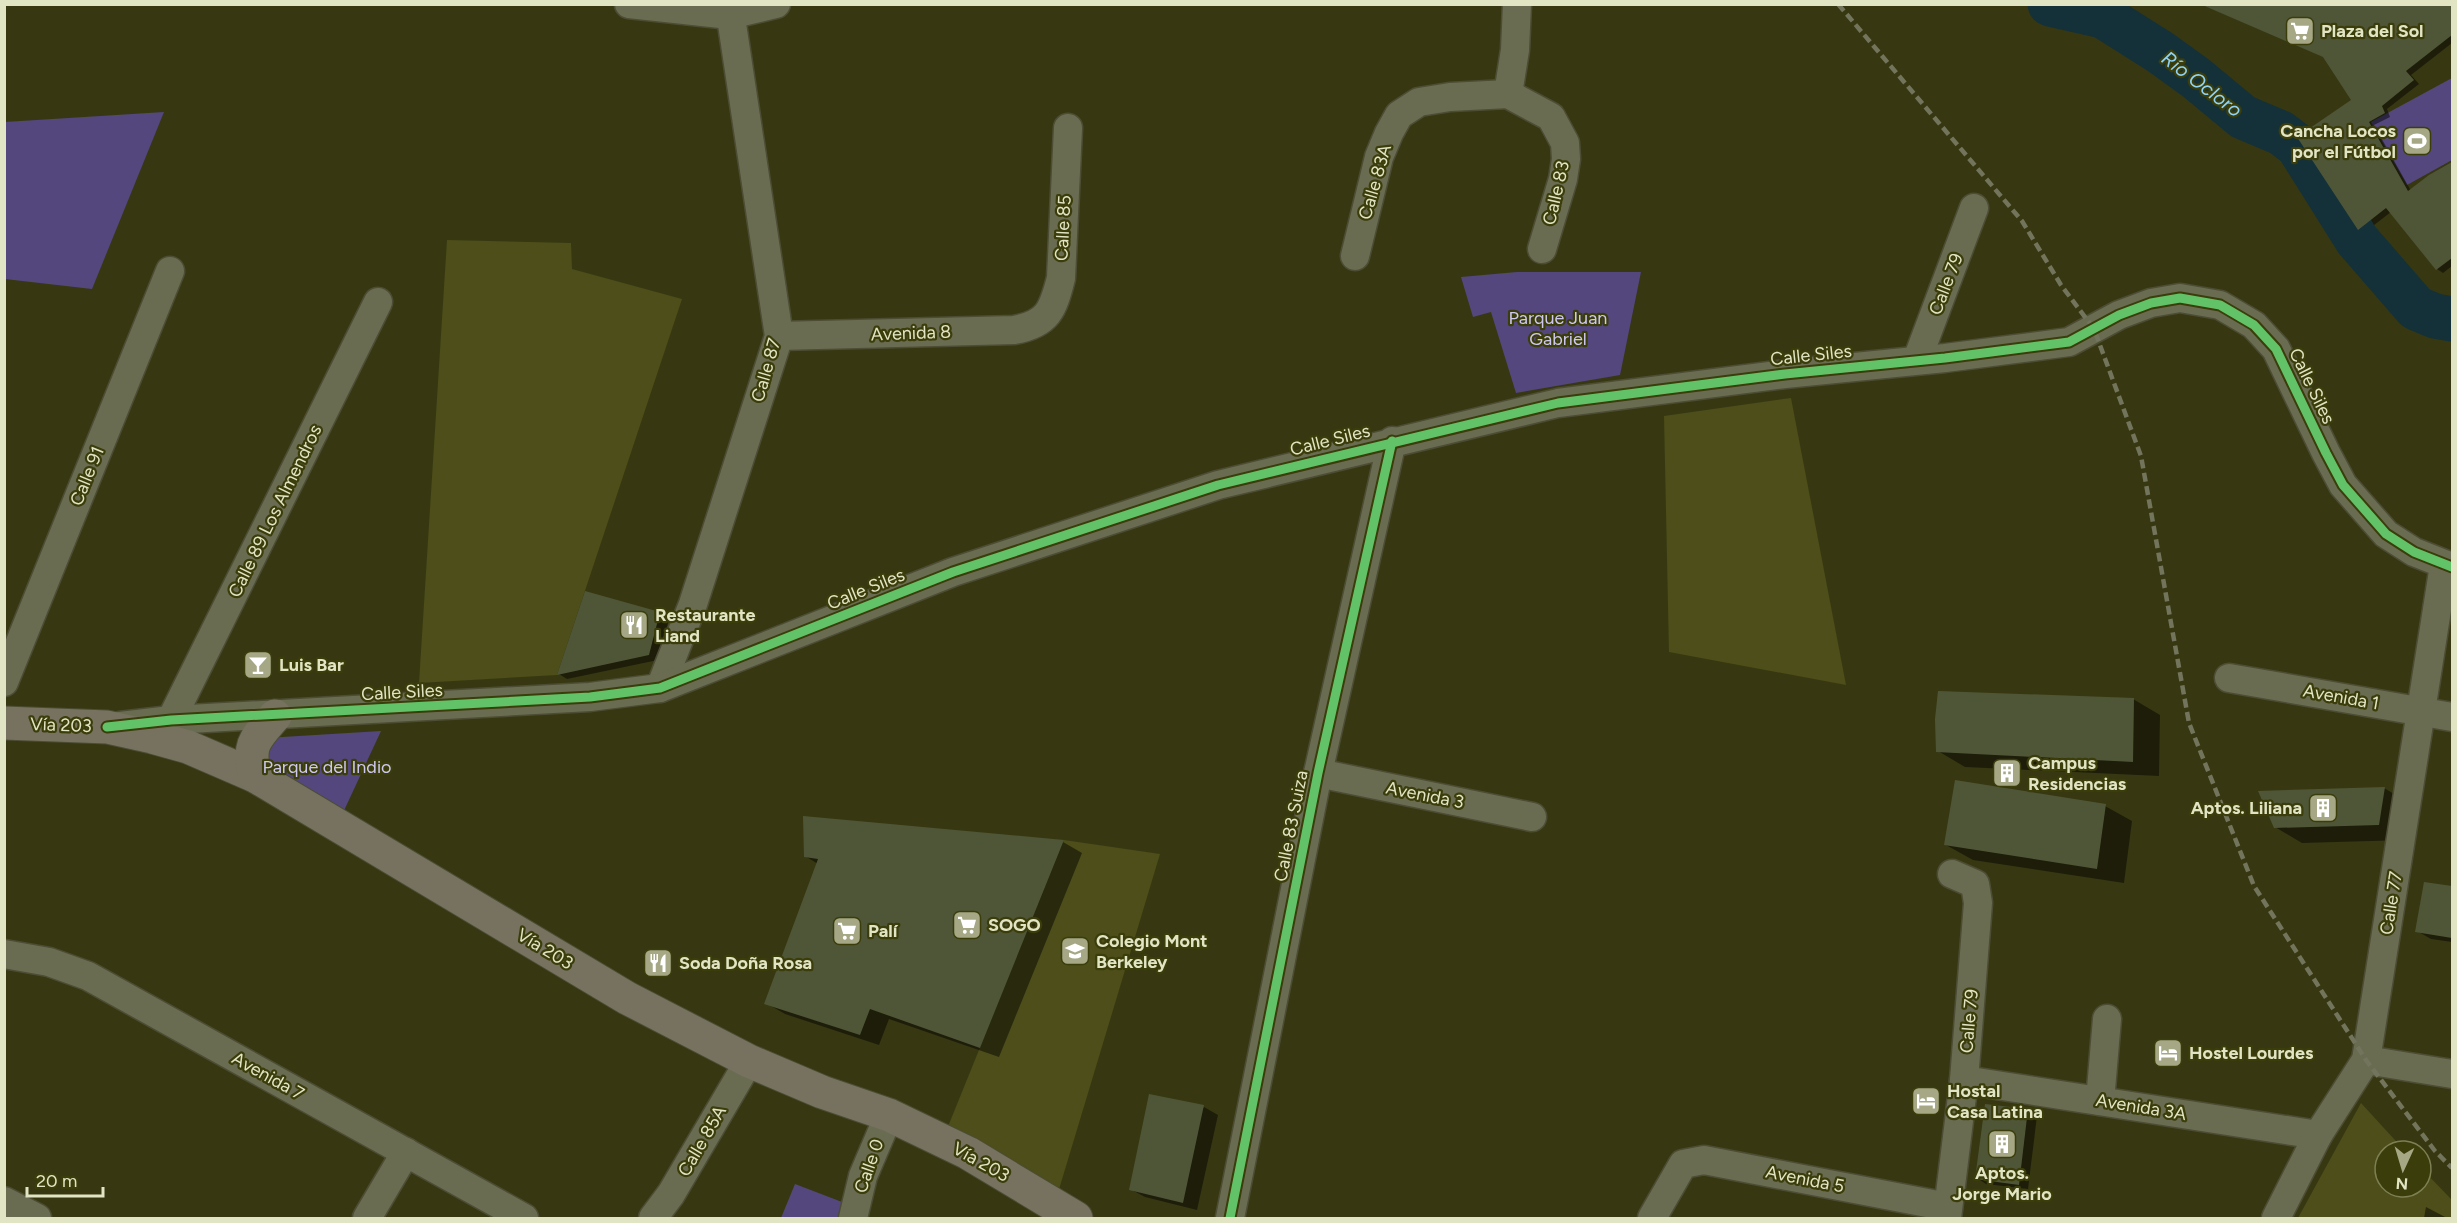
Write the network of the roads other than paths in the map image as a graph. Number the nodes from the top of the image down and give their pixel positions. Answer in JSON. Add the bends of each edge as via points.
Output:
{"nodes":[{"id":1,"x":629,"y":4,"type":"edge"},
{"id":2,"x":776,"y":4,"type":"edge"},
{"id":3,"x":1517,"y":4,"type":"edge"},
{"id":4,"x":730,"y":10,"type":"edge"},
{"id":5,"x":1508,"y":94,"type":"junction"},
{"id":6,"x":1068,"y":128,"type":"dead end"},
{"id":7,"x":1974,"y":208,"type":"dead end"},
{"id":8,"x":1542,"y":249,"type":"dead end"},
{"id":9,"x":1355,"y":256,"type":"dead end"},
{"id":10,"x":170,"y":271,"type":"dead end"},
{"id":11,"x":378,"y":302,"type":"dead end"},
{"id":12,"x":1041,"y":321,"type":"joint"},
{"id":13,"x":779,"y":336,"type":"junction"},
{"id":14,"x":1917,"y":360,"type":"junction"},
{"id":15,"x":1392,"y":441,"type":"junction"},
{"id":16,"x":2448,"y":566,"type":"edge"},
{"id":17,"x":2229,"y":678,"type":"dead end"},
{"id":18,"x":4,"y":682,"type":"edge"},
{"id":19,"x":660,"y":688,"type":"junction"},
{"id":20,"x":2422,"y":711,"type":"junction"},
{"id":21,"x":275,"y":716,"type":"junction"},
{"id":22,"x":2452,"y":717,"type":"edge"},
{"id":23,"x":171,"y":720,"type":"junction"},
{"id":24,"x":4,"y":723,"type":"edge"},
{"id":25,"x":107,"y":727,"type":"junction"},
{"id":26,"x":1318,"y":773,"type":"junction"},
{"id":27,"x":255,"y":776,"type":"junction"},
{"id":28,"x":1532,"y":817,"type":"dead end"},
{"id":29,"x":1952,"y":874,"type":"dead end"},
{"id":30,"x":4,"y":954,"type":"edge"},
{"id":31,"x":2108,"y":1019,"type":"dead end"},
{"id":32,"x":2366,"y":1060,"type":"junction"},
{"id":33,"x":749,"y":1061,"type":"junction"},
{"id":34,"x":2452,"y":1074,"type":"edge"},
{"id":35,"x":1964,"y":1080,"type":"junction"},
{"id":36,"x":2100,"y":1101,"type":"junction"},
{"id":37,"x":889,"y":1114,"type":"junction"},
{"id":38,"x":2318,"y":1135,"type":"junction"},
{"id":39,"x":406,"y":1152,"type":"junction"},
{"id":40,"x":4,"y":1201,"type":"edge"},
{"id":41,"x":1948,"y":1213,"type":"edge"},
{"id":42,"x":37,"y":1218,"type":"edge"},
{"id":43,"x":367,"y":1218,"type":"edge"},
{"id":44,"x":524,"y":1218,"type":"edge"},
{"id":45,"x":653,"y":1218,"type":"edge"},
{"id":46,"x":853,"y":1218,"type":"edge"},
{"id":47,"x":1076,"y":1218,"type":"edge"},
{"id":48,"x":1230,"y":1218,"type":"edge"},
{"id":49,"x":1652,"y":1218,"type":"edge"},
{"id":50,"x":2276,"y":1218,"type":"edge"}],
"edges":[{"from":1,"to":4,"type":"street"},
{"from":2,"to":4,"type":"street"},
{"from":3,"to":5,"type":"street"},
{"from":4,"to":13,"type":"street","name":"Calle 87"},
{"from":5,"to":8,"type":"street","name":"Calle 83","via":[[1551,117],[1564,143],[1563,179]]},
{"from":5,"to":9,"type":"street","name":"Calle 83A","via":[[1419,102],[1399,115],[1379,157]]},
{"from":6,"to":12,"type":"street","name":"Calle 85","via":[[1061,278],[1055,302]]},
{"from":7,"to":14,"type":"street","name":"Calle 79"},
{"from":10,"to":18,"type":"street","name":"Calle 91"},
{"from":11,"to":23,"type":"street","name":"Calle 89 Los Almendros"},
{"from":12,"to":13,"type":"street","name":"Avenida 8","via":[[1014,330]]},
{"from":13,"to":19,"type":"street","name":"Calle 87","via":[[693,604]]},
{"from":14,"to":15,"type":"street","name":"Calle Siles","via":[[1558,403]]},
{"from":14,"to":16,"type":"street","name":"Calle Siles","via":[[2069,342],[2119,315],[2180,298],[2220,305],[2254,325],[2276,349],[2343,484],[2386,534],[2414,552]]},
{"from":15,"to":19,"type":"street","name":"Calle Siles","via":[[1218,485],[953,572]]},
{"from":15,"to":26,"type":"street","name":"Calle 83 Suiza"},
{"from":16,"to":20,"type":"street","name":"Calle 77"},
{"from":17,"to":20,"type":"street","name":"Avenida 1"},
{"from":19,"to":21,"type":"street","name":"Calle Siles","via":[[590,697]]},
{"from":20,"to":22,"type":"street","name":"Avenida 1"},
{"from":20,"to":32,"type":"street","name":"Calle 77"},
{"from":21,"to":23,"type":"street","name":"Calle Siles"},
{"from":21,"to":27,"type":"main road","via":[[254,742],[250,757]]},
{"from":23,"to":25,"type":"street","name":"Calle Siles"},
{"from":24,"to":25,"type":"main road","name":"Vía 203"},
{"from":25,"to":27,"type":"main road","name":"Vía 203","via":[[188,747]]},
{"from":26,"to":28,"type":"street","name":"Avenida 3"},
{"from":26,"to":48,"type":"street","name":"Calle 83 Suiza"},
{"from":27,"to":33,"type":"main road","name":"Vía 203","via":[[627,998]]},
{"from":29,"to":35,"type":"street","name":"Calle 79","via":[[1975,884],[1978,903]]},
{"from":30,"to":39,"type":"street","name":"Avenida 7","via":[[49,962],[88,976]]},
{"from":31,"to":36,"type":"street"},
{"from":32,"to":34,"type":"street"},
{"from":32,"to":38,"type":"street","name":"Calle 77"},
{"from":33,"to":37,"type":"main road","name":"Vía 203","via":[[822,1092]]},
{"from":33,"to":45,"type":"street","name":"Calle 85A"},
{"from":35,"to":36,"type":"street","name":"Avenida 3A"},
{"from":35,"to":41,"type":"street","name":"Calle 79"},
{"from":36,"to":38,"type":"street","name":"Avenida 3A"},
{"from":37,"to":46,"type":"street","name":"Calle 0","via":[[863,1176]]},
{"from":37,"to":47,"type":"main road","name":"Vía 203","via":[[968,1153]]},
{"from":38,"to":50,"type":"street","name":"Calle 77"},
{"from":39,"to":43,"type":"street"},
{"from":39,"to":44,"type":"street","name":"Avenida 7"},
{"from":40,"to":42,"type":"street"},
{"from":41,"to":49,"type":"street","name":"Avenida 5","via":[[1704,1160],[1683,1164]]}]}
